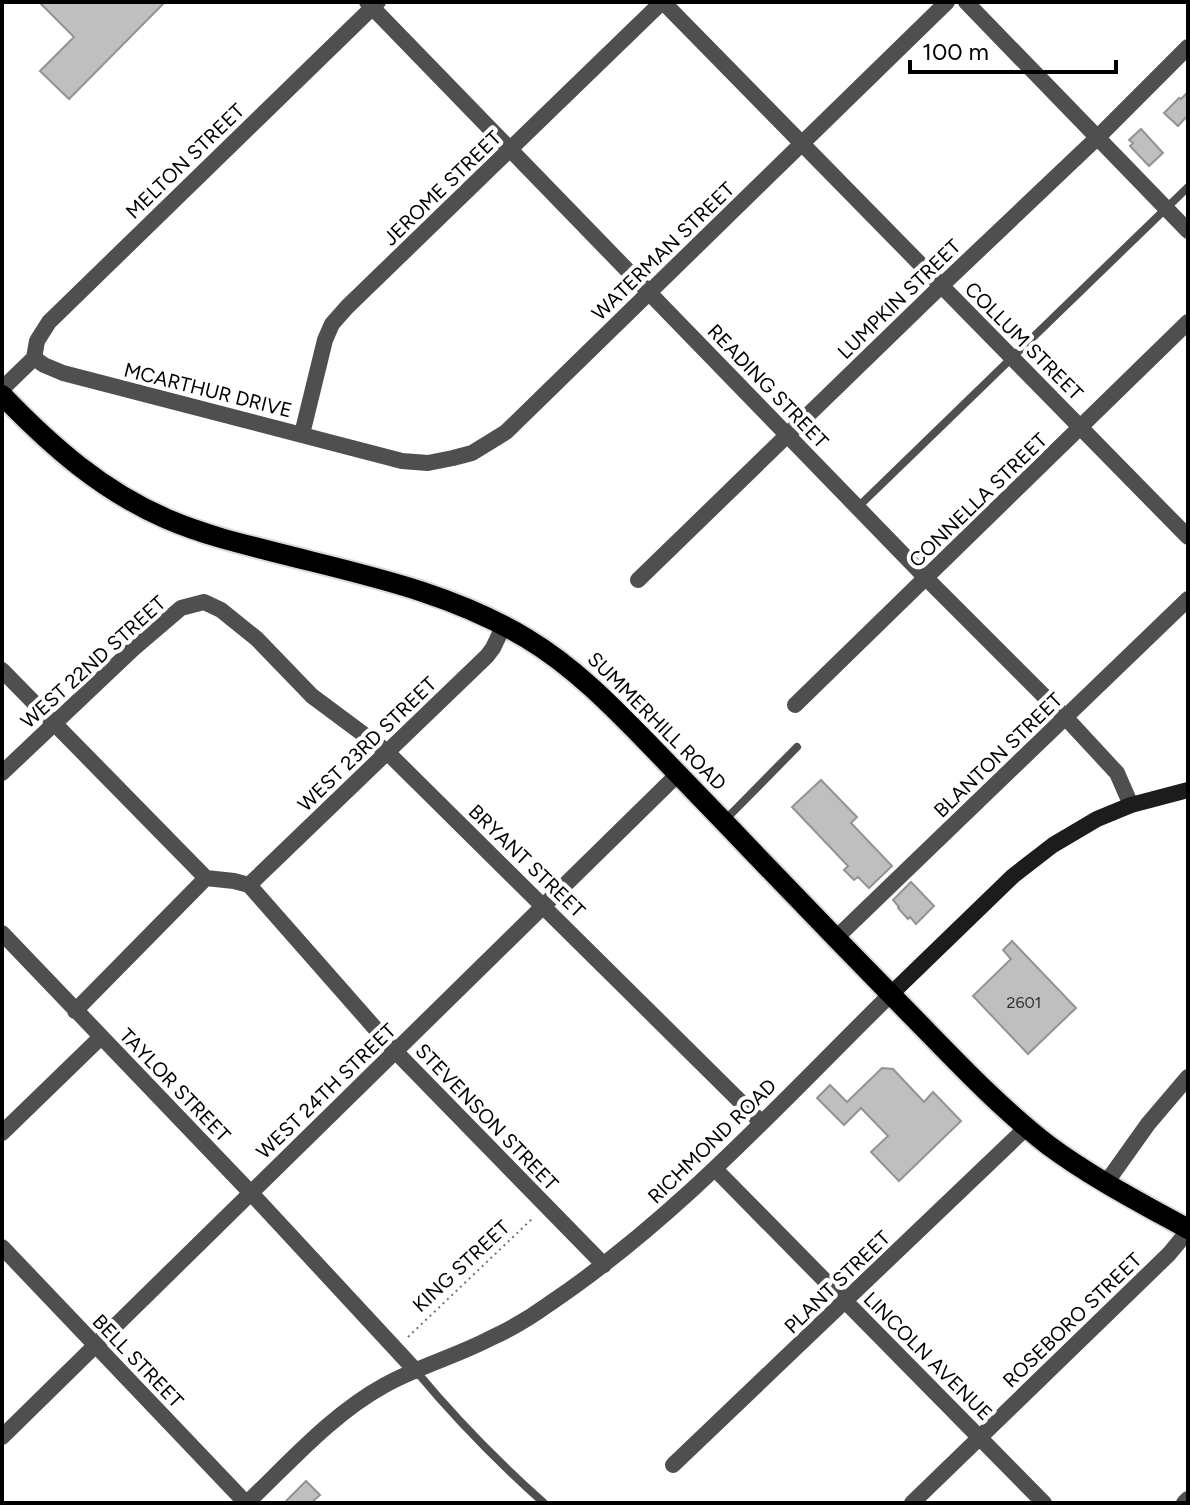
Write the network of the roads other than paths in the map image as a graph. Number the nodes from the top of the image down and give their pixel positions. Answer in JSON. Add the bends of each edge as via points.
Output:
{"nodes":[{"id":1,"x":663,"y":2,"type":"edge"},
{"id":2,"x":947,"y":2,"type":"edge"},
{"id":3,"x":966,"y":2,"type":"edge"},
{"id":4,"x":372,"y":4,"type":"edge"},
{"id":5,"x":1188,"y":47,"type":"edge"},
{"id":6,"x":1098,"y":137,"type":"junction"},
{"id":7,"x":803,"y":144,"type":"junction"},
{"id":8,"x":510,"y":149,"type":"junction"},
{"id":9,"x":1188,"y":187,"type":"edge"},
{"id":10,"x":1166,"y":208,"type":"junction"},
{"id":11,"x":1188,"y":231,"type":"edge"},
{"id":12,"x":941,"y":286,"type":"junction"},
{"id":13,"x":649,"y":292,"type":"junction"},
{"id":14,"x":1188,"y":322,"type":"edge"},
{"id":15,"x":34,"y":358,"type":"junction"},
{"id":16,"x":1012,"y":358,"type":"junction"},
{"id":17,"x":2,"y":389,"type":"edge"},
{"id":18,"x":2,"y":395,"type":"edge"},
{"id":19,"x":1081,"y":427,"type":"junction"},
{"id":20,"x":302,"y":434,"type":"junction"},
{"id":21,"x":787,"y":434,"type":"junction"},
{"id":22,"x":375,"y":454,"type":"joint"},
{"id":23,"x":858,"y":507,"type":"junction"},
{"id":24,"x":1188,"y":537,"type":"edge"},
{"id":25,"x":926,"y":578,"type":"junction"},
{"id":26,"x":638,"y":580,"type":"dead end"},
{"id":27,"x":1188,"y":599,"type":"edge"},
{"id":28,"x":504,"y":625,"type":"junction"},
{"id":29,"x":257,"y":639,"type":"joint"},
{"id":30,"x":2,"y":670,"type":"edge"},
{"id":31,"x":795,"y":705,"type":"dead end"},
{"id":32,"x":1066,"y":718,"type":"junction"},
{"id":33,"x":54,"y":724,"type":"junction"},
{"id":34,"x":797,"y":747,"type":"dead end"},
{"id":35,"x":386,"y":751,"type":"junction"},
{"id":36,"x":2,"y":773,"type":"edge"},
{"id":37,"x":678,"y":774,"type":"junction"},
{"id":38,"x":1188,"y":790,"type":"edge"},
{"id":39,"x":1131,"y":805,"type":"junction"},
{"id":40,"x":724,"y":821,"type":"junction"},
{"id":41,"x":206,"y":878,"type":"junction"},
{"id":42,"x":249,"y":885,"type":"junction"},
{"id":43,"x":544,"y":906,"type":"junction"},
{"id":44,"x":2,"y":933,"type":"edge"},
{"id":45,"x":836,"y":938,"type":"junction"},
{"id":46,"x":891,"y":994,"type":"junction"},
{"id":47,"x":75,"y":1011,"type":"junction"},
{"id":48,"x":101,"y":1037,"type":"junction"},
{"id":49,"x":396,"y":1052,"type":"junction"},
{"id":50,"x":1188,"y":1077,"type":"edge"},
{"id":51,"x":761,"y":1122,"type":"junction"},
{"id":52,"x":1027,"y":1127,"type":"junction"},
{"id":53,"x":2,"y":1133,"type":"edge"},
{"id":54,"x":715,"y":1169,"type":"junction"},
{"id":55,"x":1106,"y":1183,"type":"junction"},
{"id":56,"x":251,"y":1193,"type":"junction"},
{"id":57,"x":1188,"y":1230,"type":"edge"},
{"id":58,"x":2,"y":1247,"type":"edge"},
{"id":59,"x":604,"y":1265,"type":"junction"},
{"id":60,"x":846,"y":1301,"type":"junction"},
{"id":61,"x":95,"y":1345,"type":"junction"},
{"id":62,"x":416,"y":1371,"type":"junction"},
{"id":63,"x":2,"y":1437,"type":"edge"},
{"id":64,"x":980,"y":1438,"type":"junction"},
{"id":65,"x":673,"y":1465,"type":"dead end"},
{"id":66,"x":247,"y":1503,"type":"edge"},
{"id":67,"x":544,"y":1503,"type":"edge"},
{"id":68,"x":912,"y":1503,"type":"edge"},
{"id":69,"x":1044,"y":1503,"type":"edge"}],
"edges":[{"from":1,"to":7,"type":"street","name":"COLLUM STREET"},
{"from":1,"to":8,"type":"street","name":"JEROME STREET"},
{"from":2,"to":7,"type":"street","name":"WATERMAN STREET"},
{"from":3,"to":6,"type":"street"},
{"from":4,"to":8,"type":"street","name":"READING STREET"},
{"from":4,"to":15,"type":"street","name":"MELTON STREET","via":[[49,322]]},
{"from":5,"to":6,"type":"street","name":"LUMPKIN STREET"},
{"from":6,"to":10,"type":"street"},
{"from":6,"to":12,"type":"street","name":"LUMPKIN STREET"},
{"from":7,"to":12,"type":"street","name":"COLLUM STREET"},
{"from":7,"to":13,"type":"street","name":"WATERMAN STREET"},
{"from":8,"to":13,"type":"street","name":"READING STREET"},
{"from":8,"to":20,"type":"street","name":"JEROME STREET","via":[[332,324]]},
{"from":9,"to":10,"type":"lane"},
{"from":10,"to":11,"type":"street"},
{"from":10,"to":16,"type":"lane"},
{"from":12,"to":16,"type":"street","name":"COLLUM STREET"},
{"from":12,"to":21,"type":"street","name":"LUMPKIN STREET"},
{"from":13,"to":21,"type":"street","name":"READING STREET"},
{"from":13,"to":22,"type":"street","name":"WATERMAN STREET","via":[[506,432],[472,453],[428,463]]},
{"from":14,"to":19,"type":"street","name":"CONNELLA STREET"},
{"from":15,"to":17,"type":"street"},
{"from":15,"to":20,"type":"street","name":"MCARTHUR DRIVE","via":[[63,373]]},
{"from":16,"to":19,"type":"street","name":"COLLUM STREET"},
{"from":16,"to":23,"type":"lane"},
{"from":18,"to":28,"type":"main road","name":"SUMMERHILL ROAD","via":[[77,466],[167,519],[437,595]]},
{"from":19,"to":24,"type":"street","name":"COLLUM STREET"},
{"from":19,"to":25,"type":"street","name":"CONNELLA STREET"},
{"from":20,"to":22,"type":"street","name":"MCARTHUR DRIVE"},
{"from":21,"to":23,"type":"street","name":"READING STREET"},
{"from":21,"to":26,"type":"street","name":"LUMPKIN STREET"},
{"from":23,"to":25,"type":"street","name":"READING STREET"},
{"from":25,"to":31,"type":"street","name":"CONNELLA STREET"},
{"from":25,"to":32,"type":"street","name":"READING STREET"},
{"from":27,"to":32,"type":"street","name":"BLANTON STREET"},
{"from":28,"to":35,"type":"street","name":"WEST 23RD STREET","via":[[487,656]]},
{"from":28,"to":37,"type":"main road","name":"SUMMERHILL ROAD","via":[[584,680]]},
{"from":29,"to":33,"type":"street","name":"WEST 22ND STREET","via":[[204,602],[181,608]]},
{"from":29,"to":35,"type":"street","name":"BRYANT STREET","via":[[312,696]]},
{"from":30,"to":33,"type":"street"},
{"from":32,"to":39,"type":"street","name":"READING STREET","via":[[1117,773]]},
{"from":32,"to":45,"type":"street","name":"BLANTON STREET"},
{"from":33,"to":36,"type":"street","name":"WEST 22ND STREET"},
{"from":33,"to":41,"type":"street"},
{"from":34,"to":40,"type":"lane"},
{"from":35,"to":42,"type":"street","name":"WEST 23RD STREET"},
{"from":35,"to":43,"type":"street","name":"BRYANT STREET"},
{"from":37,"to":40,"type":"main road","name":"SUMMERHILL ROAD"},
{"from":37,"to":43,"type":"street","name":"WEST 24TH STREET"},
{"from":38,"to":39,"type":"main road","name":"RICHMOND ROAD"},
{"from":39,"to":46,"type":"main road","name":"RICHMOND ROAD","via":[[1039,855]]},
{"from":40,"to":45,"type":"main road","name":"SUMMERHILL ROAD"},
{"from":41,"to":42,"type":"street"},
{"from":41,"to":47,"type":"street"},
{"from":42,"to":49,"type":"street","name":"STEVENSON STREET"},
{"from":43,"to":49,"type":"street","name":"WEST 24TH STREET"},
{"from":43,"to":51,"type":"street","name":"BRYANT STREET"},
{"from":44,"to":47,"type":"street","name":"TAYLOR STREET"},
{"from":45,"to":46,"type":"main road","name":"SUMMERHILL ROAD"},
{"from":46,"to":51,"type":"street","name":"RICHMOND ROAD"},
{"from":46,"to":52,"type":"main road","name":"SUMMERHILL ROAD"},
{"from":47,"to":48,"type":"street","name":"TAYLOR STREET"},
{"from":48,"to":53,"type":"street"},
{"from":48,"to":56,"type":"street","name":"TAYLOR STREET"},
{"from":49,"to":56,"type":"street","name":"WEST 24TH STREET"},
{"from":49,"to":59,"type":"street","name":"STEVENSON STREET"},
{"from":50,"to":55,"type":"street"},
{"from":51,"to":54,"type":"street","name":"RICHMOND ROAD"},
{"from":52,"to":55,"type":"main road","name":"SUMMERHILL ROAD"},
{"from":52,"to":60,"type":"street","name":"PLANT STREET"},
{"from":54,"to":59,"type":"street","name":"RICHMOND ROAD"},
{"from":54,"to":60,"type":"street","name":"LINCOLN AVENUE"},
{"from":55,"to":57,"type":"main road","name":"SUMMERHILL ROAD"},
{"from":56,"to":61,"type":"street","name":"WEST 24TH STREET"},
{"from":56,"to":62,"type":"street","name":"TAYLOR STREET"},
{"from":57,"to":64,"type":"street","name":"ROSEBORO STREET"},
{"from":58,"to":61,"type":"street","name":"BELL STREET"},
{"from":59,"to":62,"type":"street","name":"RICHMOND ROAD","via":[[492,1338]]},
{"from":60,"to":64,"type":"street","name":"LINCOLN AVENUE"},
{"from":60,"to":65,"type":"street","name":"PLANT STREET"},
{"from":61,"to":63,"type":"street","name":"WEST 24TH STREET"},
{"from":61,"to":66,"type":"street","name":"BELL STREET"},
{"from":62,"to":66,"type":"street","name":"RICHMOND ROAD","via":[[355,1403]]},
{"from":62,"to":67,"type":"lane"},
{"from":64,"to":68,"type":"street","name":"ROSEBORO STREET"},
{"from":64,"to":69,"type":"street","name":"LINCOLN AVENUE"}]}
